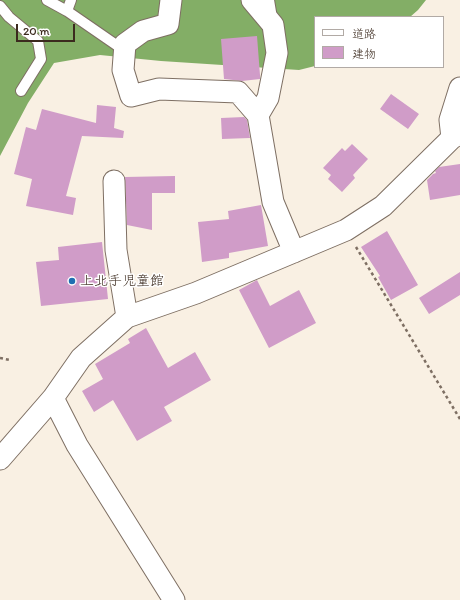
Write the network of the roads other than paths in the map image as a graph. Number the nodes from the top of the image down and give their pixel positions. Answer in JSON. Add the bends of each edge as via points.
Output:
{"nodes":[{"id":1,"x":47,"y":0,"type":"edge"},
{"id":2,"x":72,"y":0,"type":"edge"},
{"id":3,"x":171,"y":0,"type":"edge"},
{"id":4,"x":252,"y":0,"type":"edge"},
{"id":5,"x":269,"y":0,"type":"edge"},
{"id":6,"x":0,"y":6,"type":"edge"},
{"id":7,"x":66,"y":11,"type":"junction"},
{"id":8,"x":273,"y":25,"type":"junction"},
{"id":9,"x":124,"y":51,"type":"junction"},
{"id":10,"x":460,"y":88,"type":"edge"},
{"id":11,"x":21,"y":91,"type":"dead end"},
{"id":12,"x":258,"y":115,"type":"junction"},
{"id":13,"x":456,"y":136,"type":"edge"},
{"id":14,"x":114,"y":181,"type":"dead end"},
{"id":15,"x":294,"y":252,"type":"junction"},
{"id":16,"x":127,"y":317,"type":"junction"},
{"id":17,"x":53,"y":398,"type":"junction"},
{"id":18,"x":0,"y":458,"type":"edge"},
{"id":19,"x":174,"y":600,"type":"edge"}],
"edges":[{"from":1,"to":7,"type":"lane"},
{"from":2,"to":7,"type":"lane"},
{"from":3,"to":9,"type":"street","via":[[168,24],[142,31],[125,44]]},
{"from":4,"to":8,"type":"street"},
{"from":5,"to":8,"type":"lane"},
{"from":6,"to":11,"type":"lane","via":[[38,41],[41,59]]},
{"from":7,"to":9,"type":"lane"},
{"from":8,"to":12,"type":"street","via":[[277,53],[268,98]]},
{"from":9,"to":12,"type":"street","via":[[123,70],[131,96],[159,89],[238,92]]},
{"from":10,"to":13,"type":"street","via":[[450,120]]},
{"from":12,"to":15,"type":"street","via":[[273,202]]},
{"from":13,"to":15,"type":"street","via":[[383,206],[346,230]]},
{"from":14,"to":16,"type":"street","via":[[116,250]]},
{"from":15,"to":16,"type":"street","via":[[196,293]]},
{"from":16,"to":17,"type":"street","via":[[81,358]]},
{"from":17,"to":18,"type":"street"},
{"from":17,"to":19,"type":"street","via":[[77,446]]}]}
